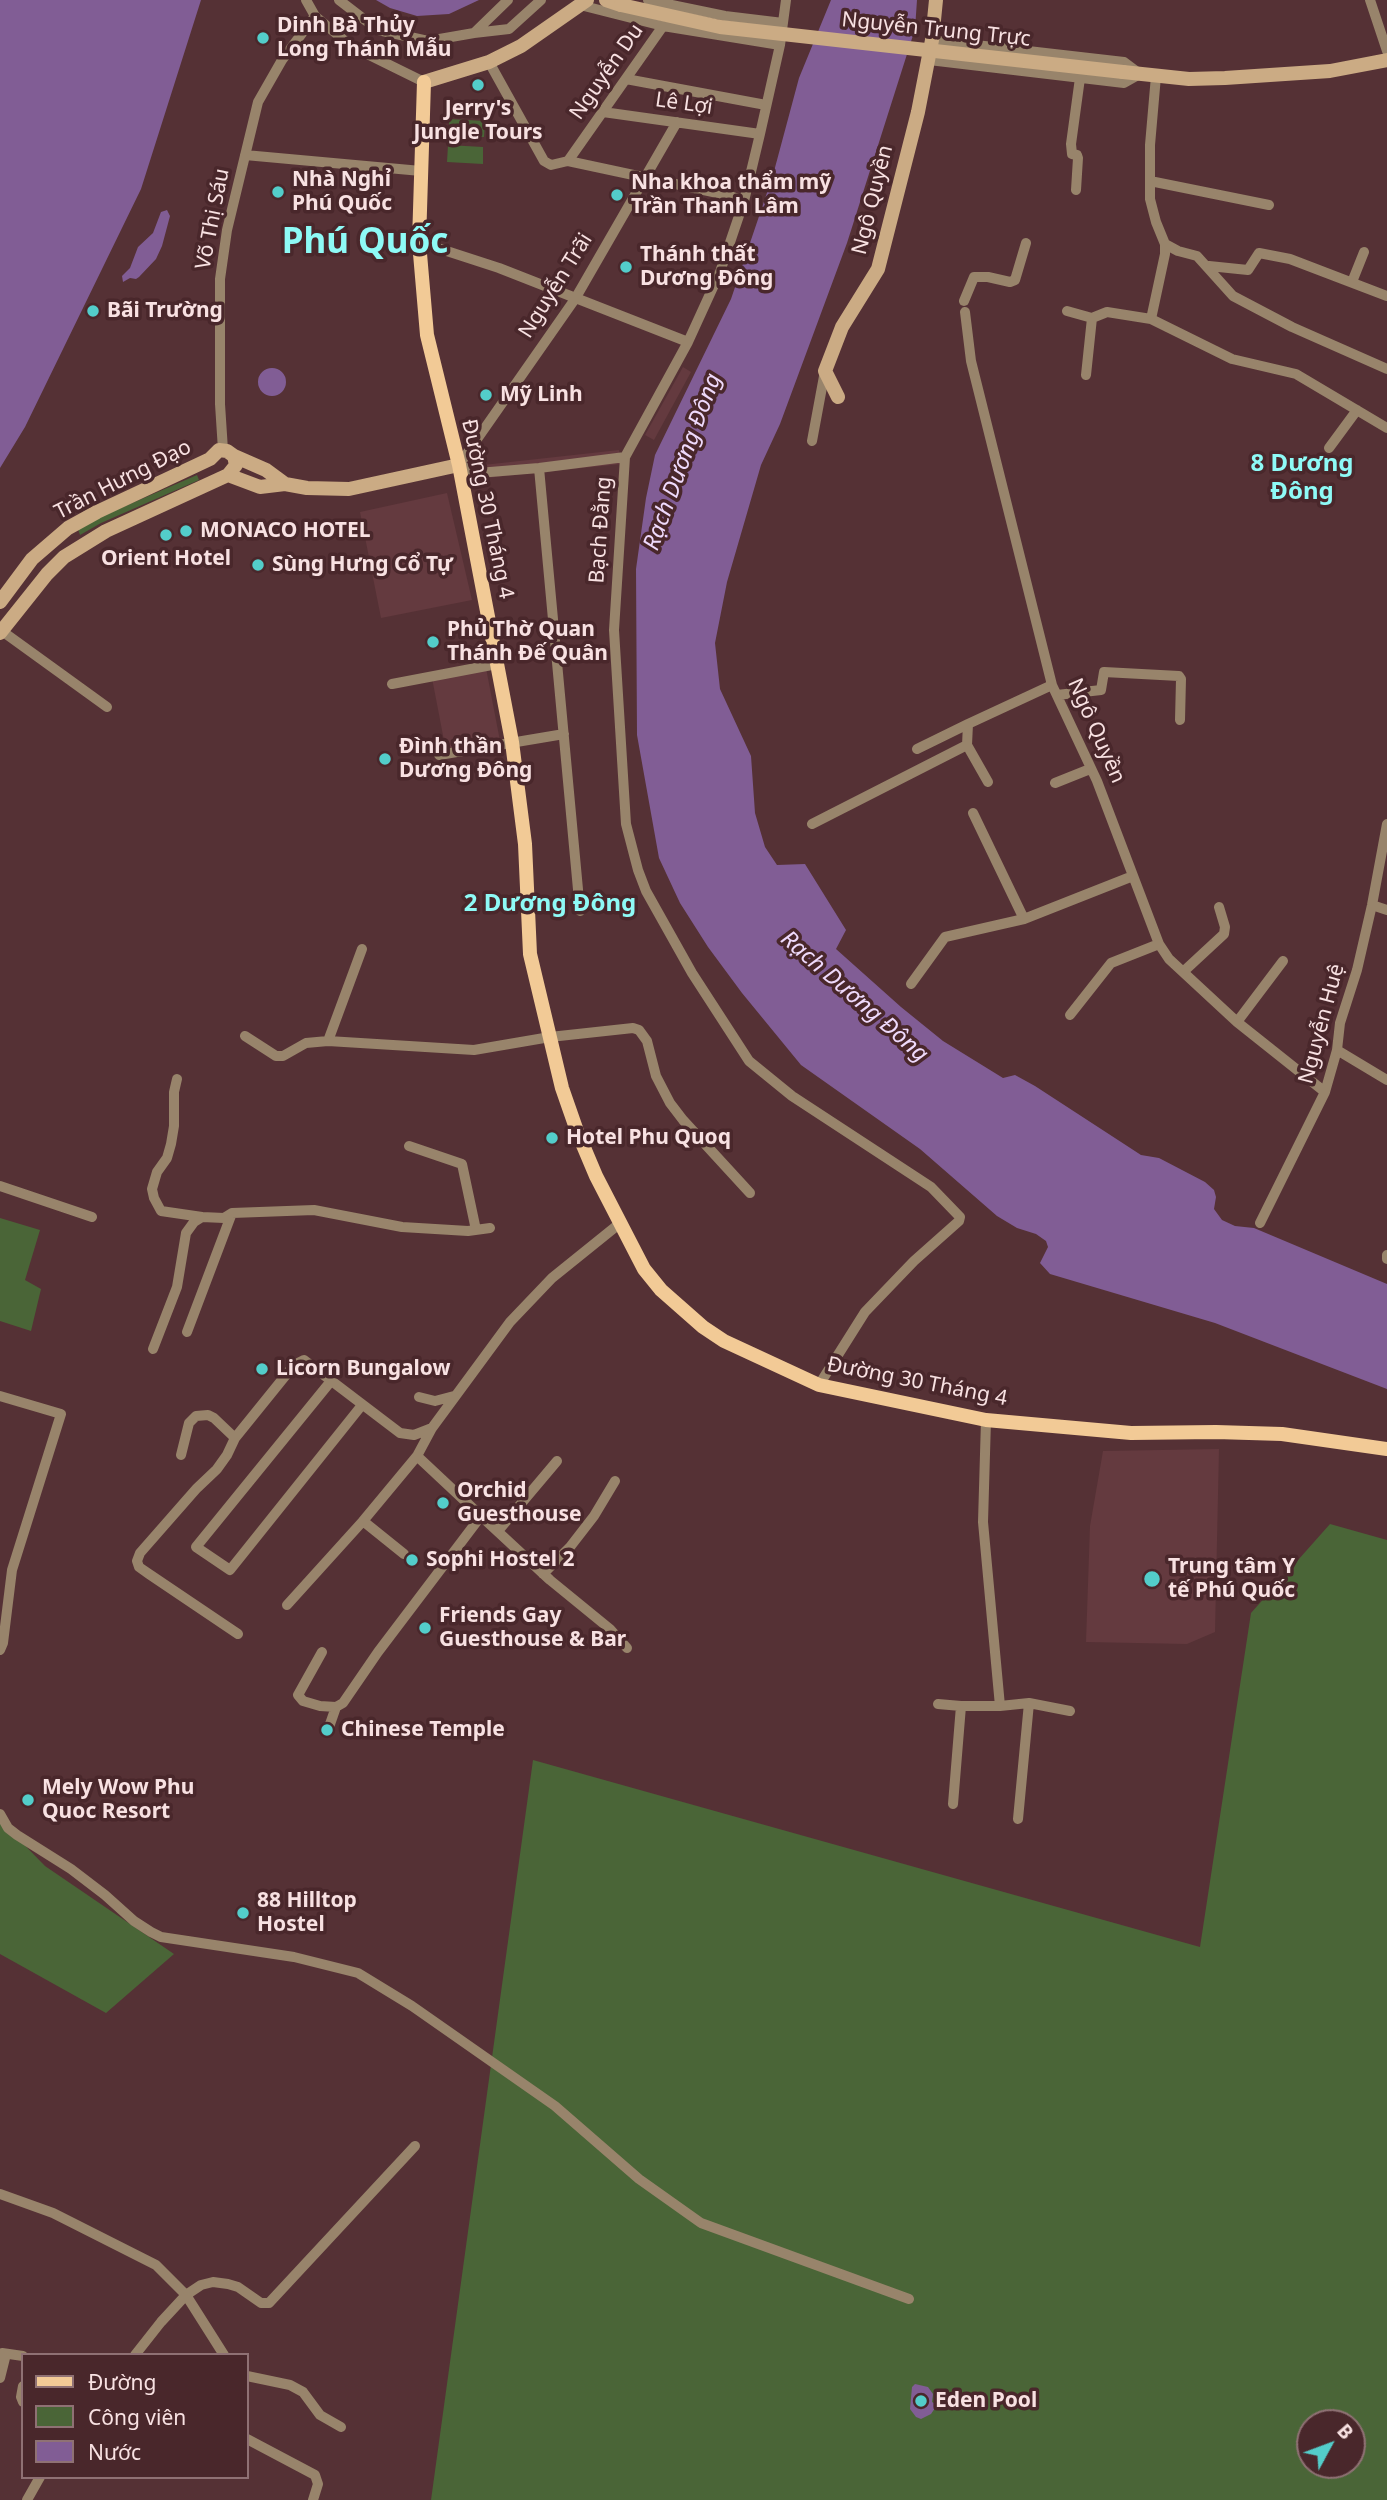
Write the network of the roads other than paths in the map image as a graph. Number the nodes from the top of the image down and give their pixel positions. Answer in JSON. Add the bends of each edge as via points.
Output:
{"nodes":[{"id":1,"x":306,"y":0,"type":"edge"},
{"id":2,"x":339,"y":0,"type":"edge"},
{"id":3,"x":508,"y":0,"type":"edge"},
{"id":4,"x":596,"y":0,"type":"edge"},
{"id":5,"x":606,"y":0,"type":"edge"},
{"id":6,"x":648,"y":0,"type":"edge"},
{"id":7,"x":786,"y":0,"type":"edge"},
{"id":8,"x":936,"y":0,"type":"edge"},
{"id":9,"x":1370,"y":0,"type":"edge"},
{"id":10,"x":534,"y":2,"type":"edge"},
{"id":11,"x":586,"y":2,"type":"edge"},
{"id":12,"x":316,"y":16,"type":"junction"},
{"id":13,"x":783,"y":23,"type":"junction"},
{"id":14,"x":663,"y":26,"type":"junction"},
{"id":15,"x":474,"y":33,"type":"junction"},
{"id":16,"x":932,"y":40,"type":"junction"},
{"id":17,"x":780,"y":45,"type":"junction"},
{"id":18,"x":1387,"y":51,"type":"edge"},
{"id":19,"x":929,"y":60,"type":"junction"},
{"id":20,"x":1387,"y":60,"type":"edge"},
{"id":21,"x":489,"y":62,"type":"junction"},
{"id":22,"x":1140,"y":74,"type":"junction"},
{"id":23,"x":1156,"y":76,"type":"junction"},
{"id":24,"x":1080,"y":78,"type":"junction"},
{"id":25,"x":626,"y":79,"type":"junction"},
{"id":26,"x":424,"y":82,"type":"junction"},
{"id":27,"x":766,"y":106,"type":"junction"},
{"id":28,"x":603,"y":112,"type":"junction"},
{"id":29,"x":677,"y":122,"type":"junction"},
{"id":30,"x":760,"y":134,"type":"junction"},
{"id":31,"x":245,"y":155,"type":"junction"},
{"id":32,"x":568,"y":161,"type":"junction"},
{"id":33,"x":421,"y":171,"type":"junction"},
{"id":34,"x":643,"y":179,"type":"junction"},
{"id":35,"x":1150,"y":181,"type":"junction"},
{"id":36,"x":1076,"y":190,"type":"dead end"},
{"id":37,"x":744,"y":201,"type":"junction"},
{"id":38,"x":1269,"y":205,"type":"dead end"},
{"id":39,"x":419,"y":242,"type":"junction"},
{"id":40,"x":1026,"y":243,"type":"dead end"},
{"id":41,"x":1165,"y":244,"type":"junction"},
{"id":42,"x":1364,"y":252,"type":"dead end"},
{"id":43,"x":1208,"y":266,"type":"junction"},
{"id":44,"x":1352,"y":282,"type":"junction"},
{"id":45,"x":1387,"y":296,"type":"edge"},
{"id":46,"x":575,"y":299,"type":"junction"},
{"id":47,"x":1067,"y":310,"type":"dead end"},
{"id":48,"x":1092,"y":318,"type":"junction"},
{"id":49,"x":1151,"y":319,"type":"junction"},
{"id":50,"x":688,"y":342,"type":"junction"},
{"id":51,"x":1387,"y":369,"type":"edge"},
{"id":52,"x":825,"y":371,"type":"junction"},
{"id":53,"x":1086,"y":375,"type":"dead end"},
{"id":54,"x":838,"y":397,"type":"dead end"},
{"id":55,"x":1357,"y":410,"type":"junction"},
{"id":56,"x":1387,"y":428,"type":"edge"},
{"id":57,"x":812,"y":441,"type":"dead end"},
{"id":58,"x":1329,"y":448,"type":"dead end"},
{"id":59,"x":229,"y":453,"type":"junction"},
{"id":60,"x":625,"y":457,"type":"junction"},
{"id":61,"x":210,"y":459,"type":"junction"},
{"id":62,"x":459,"y":465,"type":"junction"},
{"id":63,"x":539,"y":468,"type":"junction"},
{"id":64,"x":226,"y":476,"type":"junction"},
{"id":65,"x":285,"y":484,"type":"junction"},
{"id":66,"x":68,"y":528,"type":"junction"},
{"id":67,"x":79,"y":545,"type":"junction"},
{"id":68,"x":0,"y":602,"type":"edge"},
{"id":69,"x":1,"y":632,"type":"edge"},
{"id":70,"x":497,"y":664,"type":"junction"},
{"id":71,"x":392,"y":684,"type":"dead end"},
{"id":72,"x":1054,"y":690,"type":"junction"},
{"id":73,"x":107,"y":707,"type":"dead end"},
{"id":74,"x":1180,"y":720,"type":"dead end"},
{"id":75,"x":968,"y":724,"type":"junction"},
{"id":76,"x":564,"y":734,"type":"junction"},
{"id":77,"x":512,"y":742,"type":"junction"},
{"id":78,"x":967,"y":745,"type":"junction"},
{"id":79,"x":917,"y":749,"type":"dead end"},
{"id":80,"x":439,"y":755,"type":"dead end"},
{"id":81,"x":1090,"y":769,"type":"junction"},
{"id":82,"x":988,"y":782,"type":"dead end"},
{"id":83,"x":1055,"y":783,"type":"dead end"},
{"id":84,"x":973,"y":813,"type":"dead end"},
{"id":85,"x":812,"y":824,"type":"dead end"},
{"id":86,"x":1387,"y":824,"type":"edge"},
{"id":87,"x":1133,"y":876,"type":"junction"},
{"id":88,"x":1372,"y":905,"type":"junction"},
{"id":89,"x":1219,"y":907,"type":"dead end"},
{"id":90,"x":1387,"y":909,"type":"edge"},
{"id":91,"x":580,"y":911,"type":"dead end"},
{"id":92,"x":1024,"y":919,"type":"junction"},
{"id":93,"x":1158,"y":944,"type":"junction"},
{"id":94,"x":362,"y":950,"type":"dead end"},
{"id":95,"x":1283,"y":961,"type":"dead end"},
{"id":96,"x":1183,"y":972,"type":"junction"},
{"id":97,"x":912,"y":984,"type":"dead end"},
{"id":98,"x":1070,"y":1015,"type":"dead end"},
{"id":99,"x":1237,"y":1022,"type":"junction"},
{"id":100,"x":245,"y":1036,"type":"dead end"},
{"id":101,"x":550,"y":1037,"type":"junction"},
{"id":102,"x":328,"y":1041,"type":"junction"},
{"id":103,"x":1337,"y":1050,"type":"junction"},
{"id":104,"x":177,"y":1079,"type":"dead end"},
{"id":105,"x":1387,"y":1080,"type":"edge"},
{"id":106,"x":1325,"y":1092,"type":"junction"},
{"id":107,"x":409,"y":1146,"type":"dead end"},
{"id":108,"x":0,"y":1186,"type":"edge"},
{"id":109,"x":750,"y":1193,"type":"dead end"},
{"id":110,"x":232,"y":1213,"type":"junction"},
{"id":111,"x":92,"y":1217,"type":"dead end"},
{"id":112,"x":202,"y":1217,"type":"junction"},
{"id":113,"x":1260,"y":1223,"type":"dead end"},
{"id":114,"x":619,"y":1224,"type":"junction"},
{"id":115,"x":490,"y":1228,"type":"dead end"},
{"id":116,"x":476,"y":1230,"type":"junction"},
{"id":117,"x":187,"y":1332,"type":"dead end"},
{"id":118,"x":153,"y":1349,"type":"dead end"},
{"id":119,"x":331,"y":1381,"type":"junction"},
{"id":120,"x":819,"y":1385,"type":"junction"},
{"id":121,"x":455,"y":1395,"type":"junction"},
{"id":122,"x":0,"y":1396,"type":"edge"},
{"id":123,"x":419,"y":1397,"type":"dead end"},
{"id":124,"x":362,"y":1405,"type":"junction"},
{"id":125,"x":986,"y":1420,"type":"junction"},
{"id":126,"x":432,"y":1428,"type":"junction"},
{"id":127,"x":235,"y":1437,"type":"junction"},
{"id":128,"x":1387,"y":1449,"type":"edge"},
{"id":129,"x":181,"y":1455,"type":"dead end"},
{"id":130,"x":417,"y":1456,"type":"junction"},
{"id":131,"x":557,"y":1461,"type":"dead end"},
{"id":132,"x":615,"y":1480,"type":"dead end"},
{"id":133,"x":481,"y":1516,"type":"junction"},
{"id":134,"x":363,"y":1521,"type":"junction"},
{"id":135,"x":498,"y":1531,"type":"junction"},
{"id":136,"x":404,"y":1554,"type":"dead end"},
{"id":137,"x":543,"y":1574,"type":"junction"},
{"id":138,"x":286,"y":1605,"type":"dead end"},
{"id":139,"x":239,"y":1634,"type":"dead end"},
{"id":140,"x":628,"y":1648,"type":"dead end"},
{"id":141,"x":0,"y":1650,"type":"edge"},
{"id":142,"x":322,"y":1652,"type":"dead end"},
{"id":143,"x":1028,"y":1703,"type":"junction"},
{"id":144,"x":938,"y":1704,"type":"dead end"},
{"id":145,"x":961,"y":1706,"type":"junction"},
{"id":146,"x":1000,"y":1706,"type":"junction"},
{"id":147,"x":336,"y":1707,"type":"junction"},
{"id":148,"x":1070,"y":1711,"type":"dead end"},
{"id":149,"x":329,"y":1727,"type":"dead end"},
{"id":150,"x":953,"y":1804,"type":"dead end"},
{"id":151,"x":0,"y":1814,"type":"edge"},
{"id":152,"x":1018,"y":1819,"type":"dead end"},
{"id":153,"x":415,"y":2146,"type":"dead end"},
{"id":154,"x":0,"y":2194,"type":"edge"},
{"id":155,"x":186,"y":2295,"type":"junction"},
{"id":156,"x":909,"y":2299,"type":"dead end"},
{"id":157,"x":3,"y":2353,"type":"edge"},
{"id":158,"x":137,"y":2353,"type":"edge"},
{"id":159,"x":223,"y":2353,"type":"edge"},
{"id":160,"x":21,"y":2356,"type":"edge"},
{"id":161,"x":248,"y":2376,"type":"edge"},
{"id":162,"x":0,"y":2378,"type":"edge"},
{"id":163,"x":341,"y":2427,"type":"dead end"},
{"id":164,"x":248,"y":2440,"type":"edge"},
{"id":165,"x":39,"y":2479,"type":"edge"},
{"id":166,"x":27,"y":2500,"type":"edge"},
{"id":167,"x":313,"y":2500,"type":"edge"}],
"edges":[{"from":1,"to":12,"type":"street"},
{"from":2,"to":15,"type":"street","via":[[378,30],[428,41]]},
{"from":3,"to":15,"type":"street"},
{"from":4,"to":11,"type":"main road"},
{"from":5,"to":22,"type":"main road","name":"Nguyễn Trung Trực","bridge":true,"via":[[720,27]]},
{"from":6,"to":13,"type":"street"},
{"from":7,"to":13,"type":"street","name":"Bạch Đằng"},
{"from":8,"to":16,"type":"main road","name":"Ngô Quyền"},
{"from":9,"to":18,"type":"street"},
{"from":10,"to":15,"type":"street","via":[[509,29]]},
{"from":11,"to":14,"type":"street"},
{"from":11,"to":21,"type":"main road","via":[[522,46]]},
{"from":12,"to":26,"type":"street","via":[[351,46]]},
{"from":12,"to":31,"type":"street","name":"Võ Thị Sáu","via":[[282,60],[258,102]]},
{"from":13,"to":17,"type":"street","name":"Bạch Đằng"},
{"from":14,"to":17,"type":"street","name":"Nguyễn Du"},
{"from":14,"to":25,"type":"street","name":"Nguyễn Du"},
{"from":16,"to":19,"type":"main road","name":"Ngô Quyền"},
{"from":16,"to":22,"type":"street","name":"Nguyễn Trung Trực","via":[[1124,62]]},
{"from":17,"to":27,"type":"street","name":"Bạch Đằng"},
{"from":19,"to":24,"type":"street","name":"Nguyễn Trung Trực"},
{"from":19,"to":52,"type":"main road","name":"Ngô Quyền","via":[[878,269],[842,327]]},
{"from":20,"to":23,"type":"main road","name":"Nguyễn Trung Trực","via":[[1330,71],[1259,76]]},
{"from":21,"to":26,"type":"main road"},
{"from":21,"to":32,"type":"street","via":[[538,155],[551,165]]},
{"from":22,"to":23,"type":"main road","name":"Nguyễn Trung Trực"},
{"from":22,"to":24,"type":"street","name":"Nguyễn Trung Trực","via":[[1124,83]]},
{"from":23,"to":35,"type":"street"},
{"from":24,"to":36,"type":"street","via":[[1071,144],[1072,154],[1078,158]]},
{"from":25,"to":27,"type":"street","name":"Lê Lợi"},
{"from":25,"to":28,"type":"street","name":"Nguyễn Du"},
{"from":26,"to":33,"type":"main road","name":"Đường 30 Tháng 4"},
{"from":27,"to":30,"type":"street","name":"Bạch Đằng"},
{"from":28,"to":29,"type":"street","name":"Lê Lợi"},
{"from":28,"to":32,"type":"street","name":"Nguyễn Du"},
{"from":29,"to":30,"type":"street","name":"Lê Lợi"},
{"from":29,"to":34,"type":"street","name":"Nguyễn Trãi"},
{"from":30,"to":37,"type":"street","name":"Bạch Đằng"},
{"from":31,"to":33,"type":"street"},
{"from":31,"to":59,"type":"street","name":"Võ Thị Sáu","via":[[220,279],[220,404]]},
{"from":32,"to":34,"type":"street"},
{"from":33,"to":39,"type":"main road","name":"Đường 30 Tháng 4"},
{"from":34,"to":37,"type":"street"},
{"from":34,"to":46,"type":"street","name":"Nguyễn Trãi"},
{"from":35,"to":38,"type":"street"},
{"from":35,"to":41,"type":"street","via":[[1150,200]]},
{"from":37,"to":50,"type":"street","name":"Bạch Đằng","via":[[714,291]]},
{"from":39,"to":46,"type":"street"},
{"from":39,"to":62,"type":"main road","name":"Đường 30 Tháng 4","via":[[427,335]]},
{"from":40,"to":72,"type":"street","name":"Ngô Quyền","via":[[1015,280],[974,277],[964,306],[971,361]]},
{"from":41,"to":43,"type":"street","via":[[1197,256]]},
{"from":41,"to":49,"type":"street"},
{"from":42,"to":44,"type":"street"},
{"from":43,"to":44,"type":"street","via":[[1248,270],[1259,253],[1290,259]]},
{"from":43,"to":51,"type":"street","via":[[1233,296]]},
{"from":44,"to":45,"type":"street"},
{"from":46,"to":50,"type":"street"},
{"from":46,"to":62,"type":"street","name":"Nguyễn Trãi"},
{"from":47,"to":48,"type":"street"},
{"from":48,"to":49,"type":"street","via":[[1107,312]]},
{"from":48,"to":53,"type":"street"},
{"from":49,"to":55,"type":"street","via":[[1232,359],[1296,374]]},
{"from":50,"to":60,"type":"street","name":"Bạch Đằng"},
{"from":52,"to":54,"type":"main road"},
{"from":52,"to":57,"type":"street"},
{"from":55,"to":56,"type":"street"},
{"from":55,"to":58,"type":"street"},
{"from":59,"to":61,"type":"main road","via":[[215,452]]},
{"from":59,"to":64,"type":"main road","via":[[234,470]]},
{"from":59,"to":65,"type":"main road"},
{"from":60,"to":63,"type":"street"},
{"from":60,"to":120,"type":"street","name":"Bạch Đằng","via":[[614,630],[626,824],[646,891],[749,1061],[792,1096],[931,1187],[960,1217],[865,1312]]},
{"from":61,"to":64,"type":"main road","via":[[212,471]]},
{"from":61,"to":66,"type":"main road","name":"Trần Hưng Đạo"},
{"from":62,"to":63,"type":"street","via":[[478,473]]},
{"from":62,"to":65,"type":"main road","via":[[349,489]]},
{"from":62,"to":70,"type":"main road","name":"Đường 30 Tháng 4"},
{"from":63,"to":76,"type":"street"},
{"from":64,"to":65,"type":"main road","via":[[260,487]]},
{"from":64,"to":67,"type":"main road","name":"Trần Hưng Đạo"},
{"from":66,"to":67,"type":"main road"},
{"from":66,"to":68,"type":"main road","name":"Trần Hưng Đạo","via":[[32,559]]},
{"from":67,"to":69,"type":"main road","name":"Trần Hưng Đạo","via":[[47,574]]},
{"from":69,"to":73,"type":"street"},
{"from":70,"to":71,"type":"street"},
{"from":70,"to":77,"type":"main road","name":"Đường 30 Tháng 4"},
{"from":72,"to":74,"type":"street","via":[[1101,690],[1104,672],[1179,676]]},
{"from":72,"to":75,"type":"street"},
{"from":72,"to":81,"type":"street","name":"Ngô Quyền"},
{"from":75,"to":78,"type":"street"},
{"from":75,"to":79,"type":"street"},
{"from":76,"to":77,"type":"street"},
{"from":76,"to":91,"type":"street"},
{"from":77,"to":80,"type":"street"},
{"from":77,"to":101,"type":"main road","name":"Đường 30 Tháng 4","via":[[525,844],[530,954]]},
{"from":78,"to":82,"type":"street"},
{"from":78,"to":85,"type":"street"},
{"from":81,"to":83,"type":"street"},
{"from":81,"to":87,"type":"street","name":"Ngô Quyền"},
{"from":84,"to":92,"type":"street"},
{"from":86,"to":88,"type":"street","name":"Nguyễn Huệ"},
{"from":87,"to":92,"type":"street"},
{"from":87,"to":93,"type":"street","name":"Ngô Quyền"},
{"from":88,"to":90,"type":"street"},
{"from":88,"to":103,"type":"street","name":"Nguyễn Huệ"},
{"from":89,"to":96,"type":"street","via":[[1224,934]]},
{"from":92,"to":97,"type":"street","via":[[945,937]]},
{"from":93,"to":96,"type":"street","name":"Ngô Quyền"},
{"from":93,"to":98,"type":"street","via":[[1111,963]]},
{"from":94,"to":102,"type":"street"},
{"from":95,"to":99,"type":"street"},
{"from":96,"to":99,"type":"street","name":"Ngô Quyền"},
{"from":99,"to":106,"type":"street","name":"Ngô Quyền"},
{"from":100,"to":102,"type":"street","via":[[276,1056],[306,1043]]},
{"from":101,"to":102,"type":"street","via":[[474,1050]]},
{"from":101,"to":109,"type":"street","via":[[639,1030],[670,1103]]},
{"from":101,"to":114,"type":"main road","name":"Đường 30 Tháng 4","via":[[577,1131]]},
{"from":103,"to":105,"type":"street"},
{"from":103,"to":106,"type":"street","name":"Nguyễn Huệ"},
{"from":104,"to":112,"type":"street","via":[[171,1144],[152,1189],[161,1211]]},
{"from":106,"to":113,"type":"street","name":"Nguyễn Huệ"},
{"from":107,"to":116,"type":"street","via":[[462,1164]]},
{"from":108,"to":111,"type":"street"},
{"from":110,"to":112,"type":"street","via":[[224,1218]]},
{"from":110,"to":116,"type":"street","via":[[314,1210],[402,1227]]},
{"from":110,"to":117,"type":"street"},
{"from":112,"to":118,"type":"street","via":[[187,1233],[177,1287]]},
{"from":114,"to":120,"type":"main road","name":"Đường 30 Tháng 4","via":[[652,1280],[703,1326],[724,1341]]},
{"from":114,"to":121,"type":"street","via":[[552,1278],[510,1322]]},
{"from":115,"to":116,"type":"street"},
{"from":119,"to":124,"type":"street"},
{"from":119,"to":124,"type":"street","via":[[196,1547],[229,1570]]},
{"from":119,"to":127,"type":"street","via":[[304,1360],[294,1365]]},
{"from":120,"to":125,"type":"main road","name":"Đường 30 Tháng 4"},
{"from":121,"to":123,"type":"street","via":[[435,1401]]},
{"from":121,"to":126,"type":"street"},
{"from":122,"to":141,"type":"street","via":[[61,1415],[12,1570]]},
{"from":124,"to":126,"type":"street","via":[[400,1433],[414,1435]]},
{"from":125,"to":128,"type":"main road","name":"Đường 30 Tháng 4","via":[[1131,1433],[1282,1434]]},
{"from":125,"to":146,"type":"street","via":[[983,1522]]},
{"from":126,"to":130,"type":"street"},
{"from":127,"to":129,"type":"street","via":[[214,1418],[195,1416]]},
{"from":127,"to":139,"type":"street","via":[[217,1469],[137,1561],[139,1567]]},
{"from":130,"to":133,"type":"street"},
{"from":130,"to":134,"type":"street"},
{"from":131,"to":135,"type":"street"},
{"from":132,"to":137,"type":"street","via":[[594,1516]]},
{"from":133,"to":135,"type":"street"},
{"from":133,"to":147,"type":"street"},
{"from":134,"to":136,"type":"street"},
{"from":134,"to":138,"type":"street"},
{"from":135,"to":137,"type":"street"},
{"from":137,"to":140,"type":"street"},
{"from":142,"to":147,"type":"street","via":[[298,1695],[303,1701]]},
{"from":143,"to":146,"type":"street"},
{"from":143,"to":148,"type":"street"},
{"from":143,"to":152,"type":"street"},
{"from":144,"to":145,"type":"street"},
{"from":145,"to":146,"type":"street"},
{"from":145,"to":150,"type":"street"},
{"from":147,"to":149,"type":"street"},
{"from":151,"to":156,"type":"street","via":[[8,1828],[71,1869],[151,1932],[358,1973],[555,2106],[639,2179],[701,2223]]},
{"from":153,"to":155,"type":"street","via":[[270,2303],[220,2283],[201,2285]]},
{"from":154,"to":155,"type":"street","via":[[53,2213],[145,2259]]},
{"from":155,"to":158,"type":"street"},
{"from":155,"to":159,"type":"street"},
{"from":157,"to":160,"type":"street"},
{"from":157,"to":162,"type":"street"},
{"from":161,"to":163,"type":"street","via":[[303,2392],[320,2415]]},
{"from":164,"to":167,"type":"street","via":[[314,2475],[318,2484]]},
{"from":165,"to":166,"type":"street"}]}
